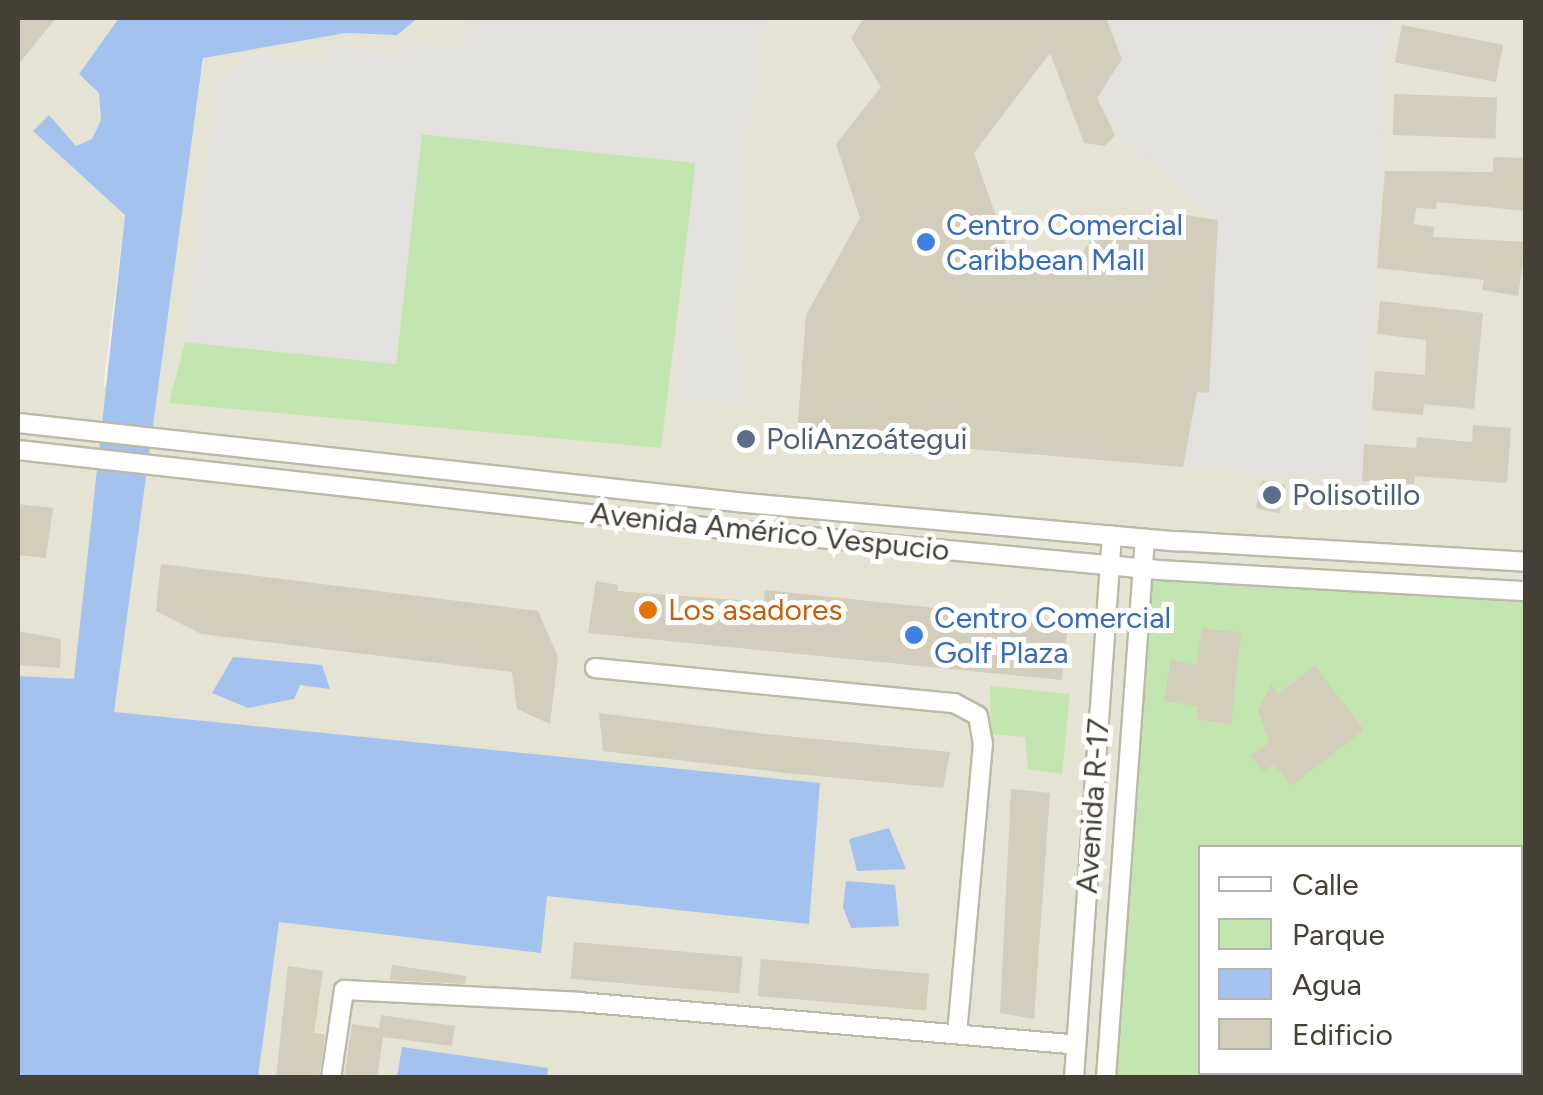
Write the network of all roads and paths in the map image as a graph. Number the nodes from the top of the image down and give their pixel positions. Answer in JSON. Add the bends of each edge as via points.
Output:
{"nodes":[{"id":1,"x":18,"y":423,"type":"edge"},
{"id":2,"x":18,"y":450,"type":"edge"},
{"id":3,"x":1112,"y":536,"type":"junction"},
{"id":4,"x":1145,"y":538,"type":"junction"},
{"id":5,"x":1526,"y":562,"type":"edge"},
{"id":6,"x":1110,"y":565,"type":"junction"},
{"id":7,"x":1142,"y":568,"type":"junction"},
{"id":8,"x":1526,"y":591,"type":"edge"},
{"id":9,"x":595,"y":668,"type":"dead end"},
{"id":10,"x":957,"y":1034,"type":"junction"},
{"id":11,"x":1076,"y":1046,"type":"junction"},
{"id":12,"x":331,"y":1078,"type":"edge"},
{"id":13,"x":1074,"y":1078,"type":"edge"},
{"id":14,"x":1106,"y":1078,"type":"edge"}],
"edges":[{"from":1,"to":3,"type":"street","name":"Avenida Américo Vespucio"},
{"from":2,"to":6,"type":"street","name":"Avenida Américo Vespucio"},
{"from":3,"to":4,"type":"street","name":"Avenida Américo Vespucio"},
{"from":3,"to":6,"type":"street","name":"Avenida R-17"},
{"from":4,"to":5,"type":"street","name":"Avenida Américo Vespucio"},
{"from":4,"to":7,"type":"street","name":"Avenida R-17"},
{"from":6,"to":7,"type":"street","name":"Avenida Américo Vespucio"},
{"from":6,"to":11,"type":"street","name":"Avenida R-17"},
{"from":7,"to":8,"type":"street","name":"Avenida Américo Vespucio"},
{"from":7,"to":14,"type":"street","name":"Avenida R-17"},
{"from":9,"to":10,"type":"street","via":[[954,703],[978,716],[983,743]]},
{"from":10,"to":11,"type":"street"},
{"from":10,"to":12,"type":"street","via":[[344,990]]},
{"from":11,"to":13,"type":"street","name":"Avenida R-17"}]}
